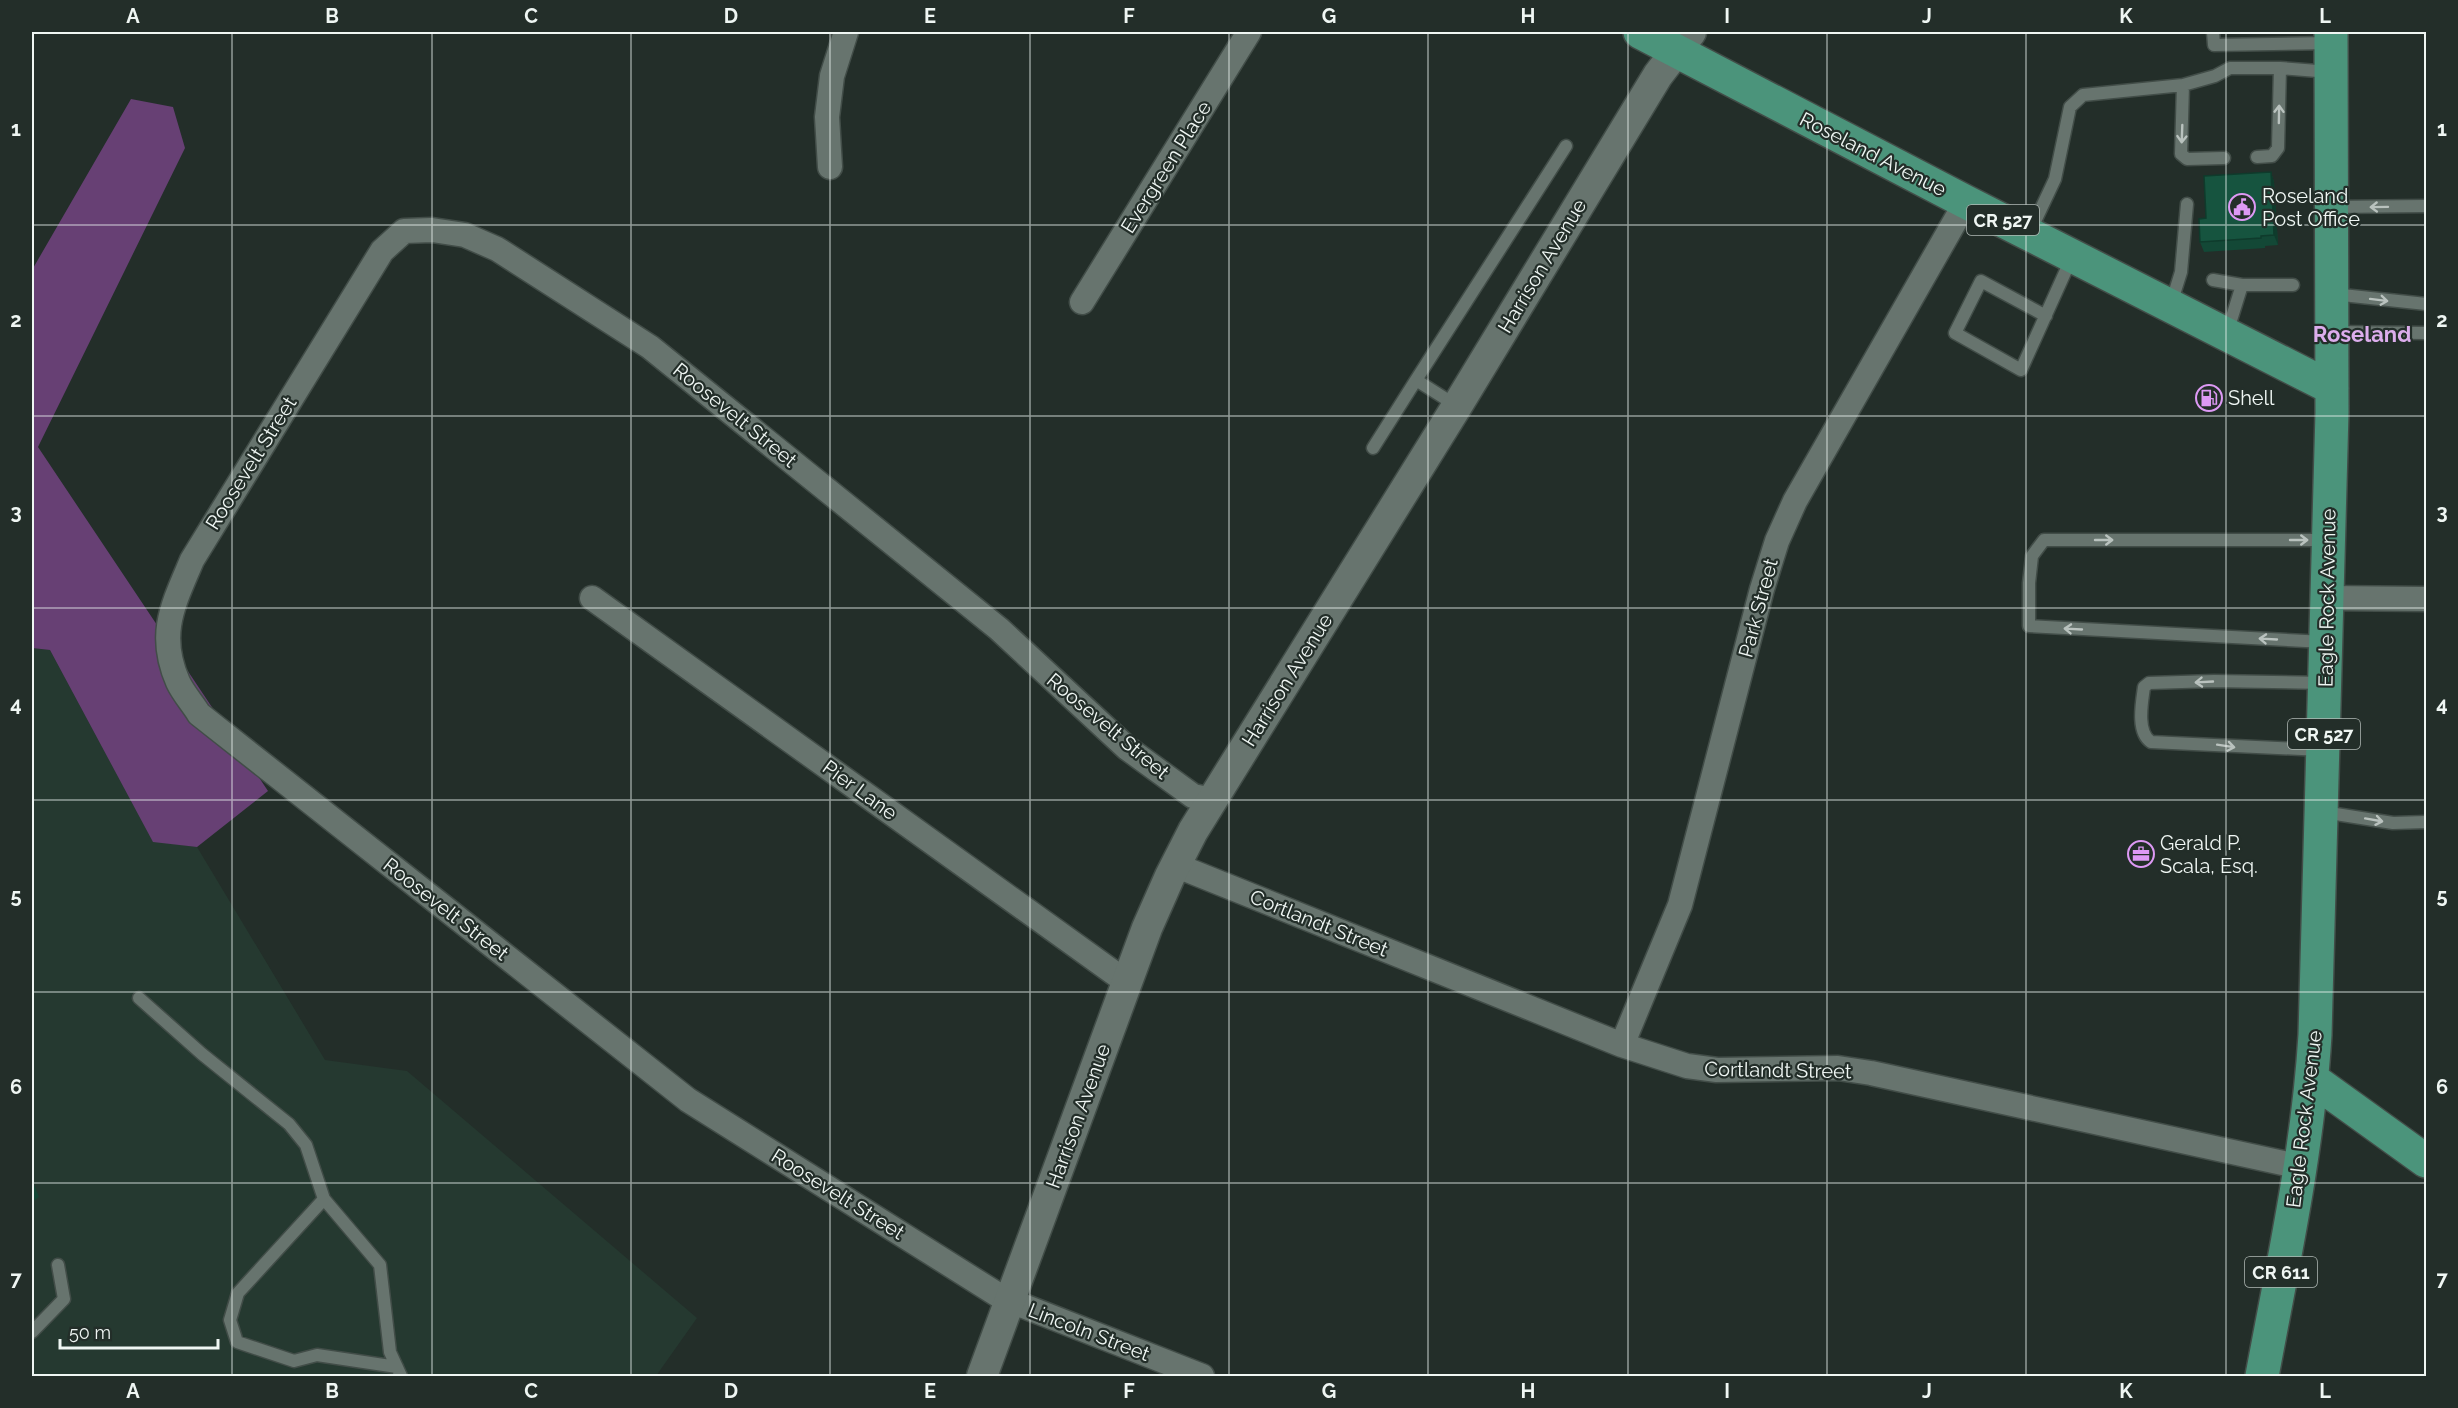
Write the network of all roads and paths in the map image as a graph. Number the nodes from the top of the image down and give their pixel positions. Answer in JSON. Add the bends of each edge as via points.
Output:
{"nodes":[{"id":1,"x":846,"y":32,"type":"edge"},
{"id":2,"x":1249,"y":32,"type":"edge"},
{"id":3,"x":1640,"y":32,"type":"edge"},
{"id":4,"x":2213,"y":32,"type":"edge"},
{"id":5,"x":1683,"y":41,"type":"edge"},
{"id":6,"x":2331,"y":49,"type":"edge"},
{"id":7,"x":2280,"y":68,"type":"junction"},
{"id":8,"x":2183,"y":85,"type":"junction"},
{"id":9,"x":1566,"y":146,"type":"dead end"},
{"id":10,"x":2257,"y":157,"type":"dead end"},
{"id":11,"x":2224,"y":158,"type":"dead end"},
{"id":12,"x":830,"y":167,"type":"dead end"},
{"id":13,"x":1966,"y":202,"type":"junction"},
{"id":14,"x":2187,"y":204,"type":"dead end"},
{"id":15,"x":2427,"y":206,"type":"edge"},
{"id":16,"x":2331,"y":207,"type":"junction"},
{"id":17,"x":2030,"y":234,"type":"junction"},
{"id":18,"x":2073,"y":256,"type":"junction"},
{"id":19,"x":2213,"y":280,"type":"dead end"},
{"id":20,"x":2242,"y":285,"type":"junction"},
{"id":21,"x":2293,"y":285,"type":"dead end"},
{"id":22,"x":2332,"y":294,"type":"junction"},
{"id":23,"x":1082,"y":302,"type":"dead end"},
{"id":24,"x":2427,"y":304,"type":"edge"},
{"id":25,"x":2171,"y":305,"type":"junction"},
{"id":26,"x":2046,"y":316,"type":"junction"},
{"id":27,"x":2332,"y":332,"type":"junction"},
{"id":28,"x":2427,"y":333,"type":"edge"},
{"id":29,"x":2227,"y":334,"type":"junction"},
{"id":30,"x":1416,"y":380,"type":"junction"},
{"id":31,"x":2332,"y":388,"type":"junction"},
{"id":32,"x":1457,"y":406,"type":"junction"},
{"id":33,"x":1373,"y":448,"type":"dead end"},
{"id":34,"x":2329,"y":540,"type":"junction"},
{"id":35,"x":592,"y":598,"type":"dead end"},
{"id":36,"x":2328,"y":598,"type":"junction"},
{"id":37,"x":2427,"y":599,"type":"edge"},
{"id":38,"x":2326,"y":642,"type":"junction"},
{"id":39,"x":2325,"y":683,"type":"junction"},
{"id":40,"x":2324,"y":750,"type":"junction"},
{"id":41,"x":1212,"y":800,"type":"junction"},
{"id":42,"x":2322,"y":812,"type":"junction"},
{"id":43,"x":2427,"y":822,"type":"edge"},
{"id":44,"x":1175,"y":865,"type":"junction"},
{"id":45,"x":1126,"y":985,"type":"junction"},
{"id":46,"x":139,"y":998,"type":"dead end"},
{"id":47,"x":1622,"y":1045,"type":"junction"},
{"id":48,"x":2312,"y":1079,"type":"junction"},
{"id":49,"x":2427,"y":1161,"type":"edge"},
{"id":50,"x":2301,"y":1167,"type":"junction"},
{"id":51,"x":324,"y":1199,"type":"junction"},
{"id":52,"x":58,"y":1265,"type":"dead end"},
{"id":53,"x":1010,"y":1301,"type":"junction"},
{"id":54,"x":32,"y":1332,"type":"edge"},
{"id":55,"x":399,"y":1372,"type":"edge"},
{"id":56,"x":982,"y":1377,"type":"edge"},
{"id":57,"x":1202,"y":1377,"type":"edge"},
{"id":58,"x":2262,"y":1377,"type":"edge"}],
"edges":[{"from":1,"to":12,"type":"street","via":[[832,76],[827,117]]},
{"from":2,"to":23,"type":"street","name":"Evergreen Place"},
{"from":3,"to":5,"type":"main road","name":"Roseland Avenue","number":"CR 527"},
{"from":4,"to":6,"type":"lane","via":[[2214,45]]},
{"from":5,"to":13,"type":"main road","name":"Roseland Avenue","number":"CR 527"},
{"from":5,"to":32,"type":"street","name":"Harrison Avenue","via":[[1646,95]]},
{"from":6,"to":7,"type":"lane"},
{"from":6,"to":16,"type":"main road","name":"Eagle Rock Avenue"},
{"from":7,"to":8,"type":"lane","via":[[2230,68]]},
{"from":10,"to":7,"type":"lane","one_way":true,"via":[[2272,156],[2278,148]]},
{"from":8,"to":11,"type":"lane","one_way":true,"via":[[2181,154],[2187,159]]},
{"from":8,"to":17,"type":"lane","via":[[2083,95],[2070,108],[2055,179]]},
{"from":9,"to":30,"type":"lane"},
{"from":13,"to":17,"type":"main road","name":"Roseland Avenue","number":"CR 527"},
{"from":13,"to":47,"type":"street","name":"Park Street","via":[[1795,501],[1777,542],[1680,905]]},
{"from":14,"to":25,"type":"lane","via":[[2181,272]]},
{"from":15,"to":16,"type":"lane","one_way":true},
{"from":16,"to":22,"type":"main road","name":"Eagle Rock Avenue"},
{"from":17,"to":18,"type":"main road","name":"Roseland Avenue","number":"CR 527"},
{"from":18,"to":25,"type":"main road","name":"Roseland Avenue","number":"CR 527"},
{"from":18,"to":26,"type":"lane"},
{"from":19,"to":20,"type":"lane"},
{"from":20,"to":21,"type":"lane"},
{"from":20,"to":29,"type":"lane"},
{"from":22,"to":24,"type":"lane","one_way":true},
{"from":22,"to":27,"type":"main road","name":"Eagle Rock Avenue"},
{"from":25,"to":29,"type":"main road","name":"Roseland Avenue","number":"CR 527"},
{"from":26,"to":26,"type":"lane","via":[[2020,370],[1955,333],[1981,281]]},
{"from":27,"to":28,"type":"lane"},
{"from":27,"to":31,"type":"main road","name":"Eagle Rock Avenue"},
{"from":29,"to":31,"type":"main road","name":"Roseland Avenue","number":"CR 527"},
{"from":30,"to":32,"type":"lane"},
{"from":30,"to":33,"type":"lane"},
{"from":31,"to":34,"type":"main road","name":"Eagle Rock Avenue","number":"CR 527"},
{"from":32,"to":41,"type":"street","name":"Harrison Avenue"},
{"from":34,"to":36,"type":"main road","name":"Eagle Rock Avenue","number":"CR 527"},
{"from":38,"to":34,"type":"lane","one_way":true,"via":[[2029,626],[2029,584],[2032,556],[2044,540]]},
{"from":35,"to":45,"type":"street","name":"Pier Lane"},
{"from":36,"to":37,"type":"street"},
{"from":36,"to":38,"type":"main road","name":"Eagle Rock Avenue","number":"CR 527"},
{"from":38,"to":39,"type":"main road","name":"Eagle Rock Avenue","number":"CR 527"},
{"from":39,"to":40,"type":"main road","name":"Eagle Rock Avenue","number":"CR 527"},
{"from":39,"to":40,"type":"lane","one_way":true,"via":[[2149,683],[2144,687],[2143,705],[2144,734],[2156,744]]},
{"from":40,"to":42,"type":"main road","name":"Eagle Rock Avenue","number":"CR 527"},
{"from":41,"to":44,"type":"street","name":"Harrison Avenue"},
{"from":41,"to":53,"type":"street","name":"Roosevelt Street","via":[[1193,796],[1127,747],[999,629],[650,347],[497,249],[465,235],[404,231],[382,251],[192,560],[171,609],[167,638],[178,682],[199,714],[688,1100]]},
{"from":42,"to":43,"type":"lane","one_way":true,"via":[[2393,823]]},
{"from":42,"to":48,"type":"main road","name":"Eagle Rock Avenue","number":"CR 527"},
{"from":44,"to":45,"type":"street","name":"Harrison Avenue"},
{"from":44,"to":47,"type":"street","name":"Cortlandt Street"},
{"from":45,"to":53,"type":"street","name":"Harrison Avenue"},
{"from":46,"to":51,"type":"lane","via":[[289,1124],[306,1145]]},
{"from":47,"to":50,"type":"street","name":"Cortlandt Street","via":[[1687,1066],[1717,1070],[1838,1068],[1871,1073]]},
{"from":48,"to":49,"type":"main road"},
{"from":48,"to":50,"type":"main road","name":"Eagle Rock Avenue","number":"CR 611"},
{"from":50,"to":58,"type":"main road","name":"Eagle Rock Avenue","number":"CR 611"},
{"from":51,"to":55,"type":"lane","via":[[380,1266],[390,1352]]},
{"from":51,"to":55,"type":"lane","via":[[238,1293],[230,1320],[237,1342],[294,1361],[317,1355]]},
{"from":52,"to":54,"type":"lane","via":[[64,1299]]},
{"from":53,"to":56,"type":"street","name":"Harrison Avenue"},
{"from":53,"to":57,"type":"street","name":"Lincoln Street"}]}
